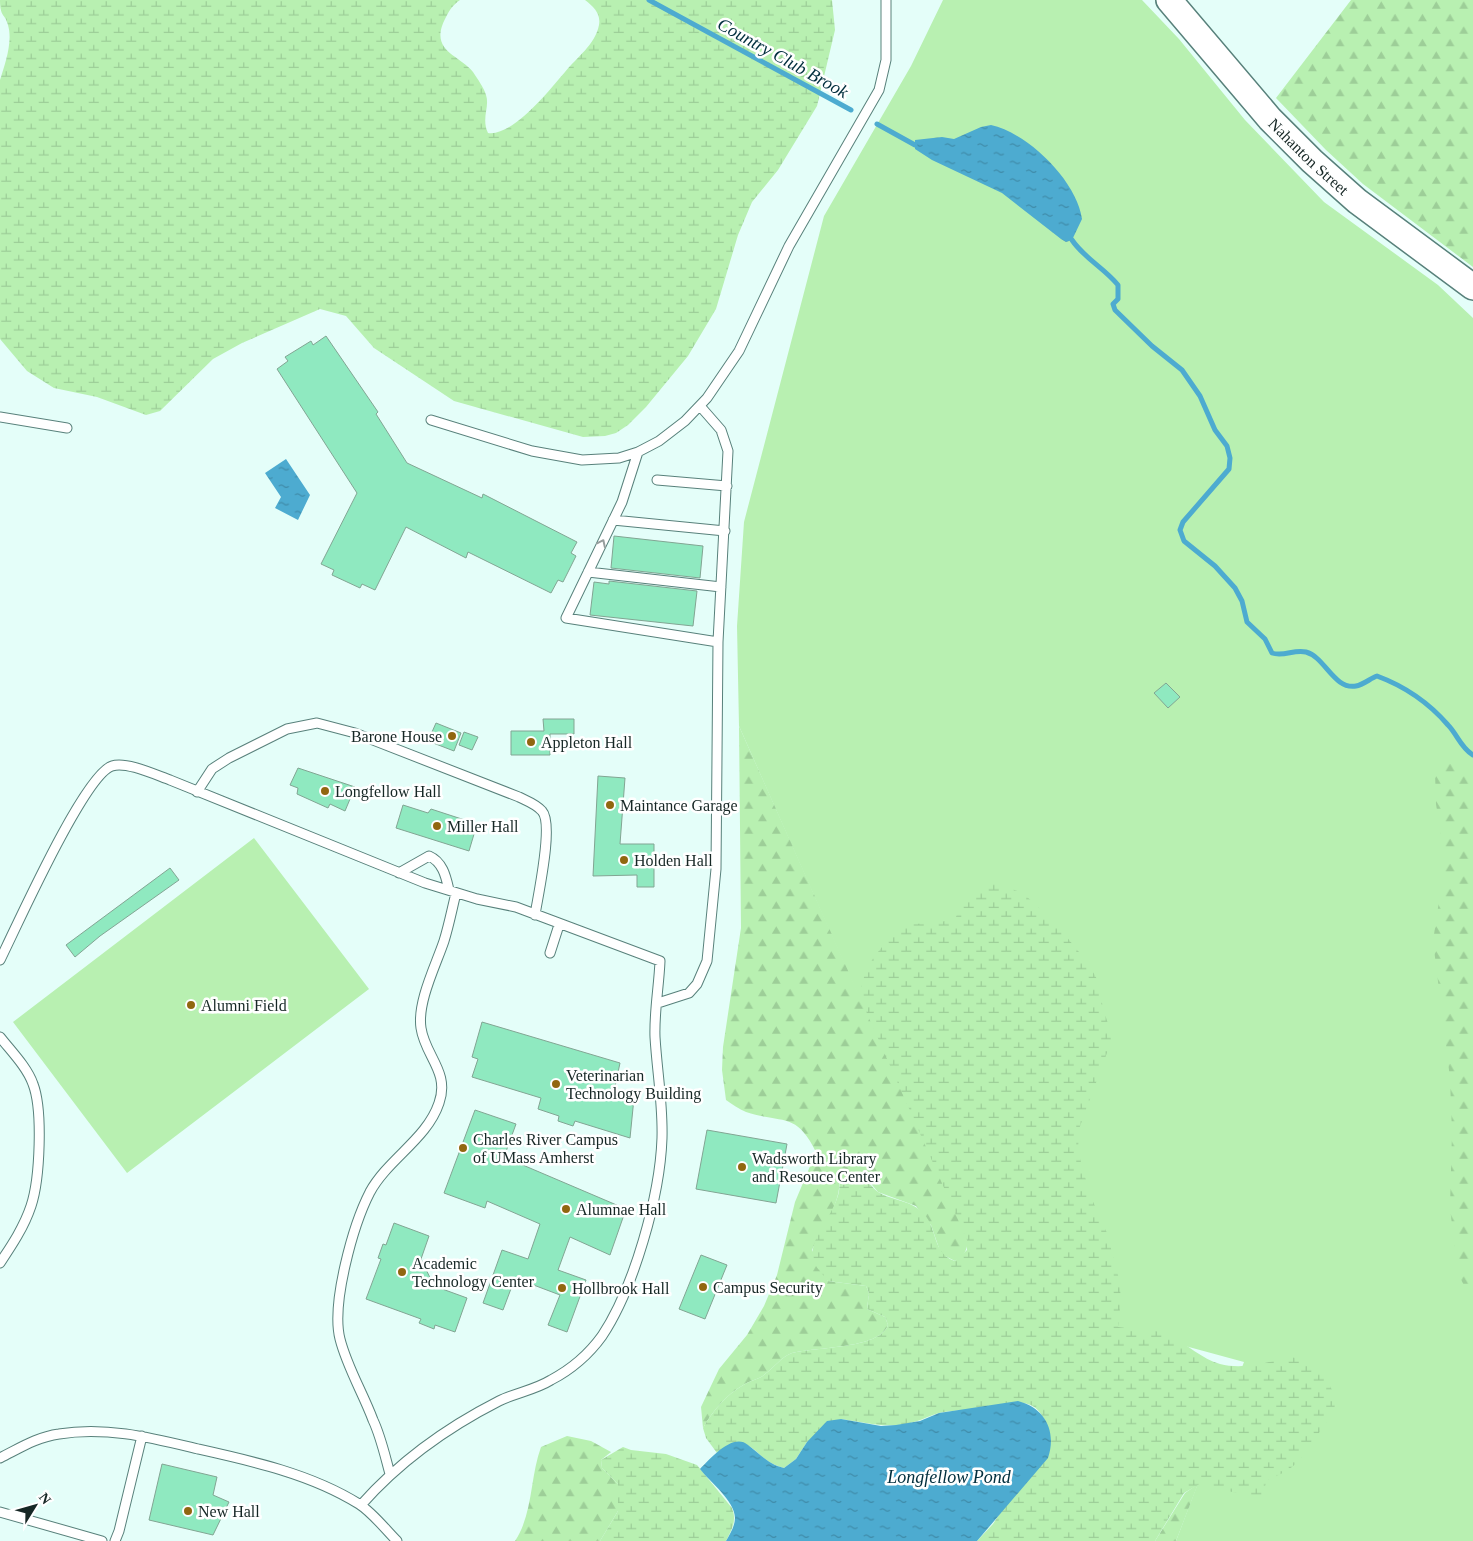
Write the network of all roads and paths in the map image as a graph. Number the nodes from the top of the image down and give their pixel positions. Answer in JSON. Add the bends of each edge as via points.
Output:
{"nodes":[{"id":1,"x":886,"y":0,"type":"edge"},
{"id":2,"x":1169,"y":0,"type":"edge"},
{"id":3,"x":1473,"y":287,"type":"edge"},
{"id":4,"x":700,"y":406,"type":"junction"},
{"id":5,"x":0,"y":417,"type":"edge"},
{"id":6,"x":431,"y":420,"type":"dead end"},
{"id":7,"x":67,"y":428,"type":"dead end"},
{"id":8,"x":638,"y":452,"type":"junction"},
{"id":9,"x":657,"y":480,"type":"dead end"},
{"id":10,"x":727,"y":486,"type":"junction"},
{"id":11,"x":613,"y":520,"type":"junction"},
{"id":12,"x":725,"y":531,"type":"junction"},
{"id":13,"x":588,"y":572,"type":"junction"},
{"id":14,"x":721,"y":586,"type":"junction"},
{"id":15,"x":718,"y":642,"type":"junction"},
{"id":16,"x":197,"y":792,"type":"junction"},
{"id":17,"x":399,"y":873,"type":"junction"},
{"id":18,"x":453,"y":892,"type":"junction"},
{"id":19,"x":535,"y":914,"type":"junction"},
{"id":20,"x":559,"y":924,"type":"junction"},
{"id":21,"x":550,"y":953,"type":"dead end"},
{"id":22,"x":0,"y":960,"type":"edge"},
{"id":23,"x":658,"y":1003,"type":"junction"},
{"id":24,"x":0,"y":1037,"type":"edge"},
{"id":25,"x":0,"y":1263,"type":"edge"},
{"id":26,"x":142,"y":1436,"type":"junction"},
{"id":27,"x":0,"y":1458,"type":"edge"},
{"id":28,"x":390,"y":1474,"type":"junction"},
{"id":29,"x":361,"y":1506,"type":"junction"},
{"id":30,"x":0,"y":1512,"type":"edge"},
{"id":31,"x":102,"y":1541,"type":"edge"},
{"id":32,"x":115,"y":1541,"type":"edge"},
{"id":33,"x":397,"y":1541,"type":"edge"}],
"edges":[{"from":1,"to":4,"type":"lane","via":[[886,60],[879,90],[788,246],[747,337]]},
{"from":2,"to":3,"type":"main road","name":"Nahanton Street","via":[[1270,119],[1312,161],[1358,201]]},
{"from":4,"to":8,"type":"lane","via":[[667,436]]},
{"from":4,"to":10,"type":"lane","via":[[725,437]]},
{"from":5,"to":7,"type":"lane"},
{"from":6,"to":8,"type":"lane","via":[[532,451],[582,460],[619,458]]},
{"from":8,"to":11,"type":"lane"},
{"from":9,"to":10,"type":"lane"},
{"from":10,"to":12,"type":"lane"},
{"from":11,"to":12,"type":"lane"},
{"from":13,"to":11,"type":"lane","one_way":true},
{"from":12,"to":14,"type":"lane"},
{"from":13,"to":14,"type":"lane"},
{"from":13,"to":15,"type":"lane","via":[[566,618]]},
{"from":14,"to":15,"type":"lane"},
{"from":15,"to":23,"type":"lane","via":[[716,869],[707,960],[698,984],[689,993]]},
{"from":16,"to":17,"type":"lane"},
{"from":16,"to":19,"type":"lane","via":[[212,769],[258,742],[287,730],[317,723],[355,733],[519,797],[543,812],[546,842]]},
{"from":16,"to":22,"type":"lane","via":[[140,769],[112,765],[102,771],[61,837]]},
{"from":17,"to":18,"type":"lane"},
{"from":17,"to":18,"type":"lane","via":[[429,856],[441,866]]},
{"from":18,"to":19,"type":"lane"},
{"from":18,"to":28,"type":"lane","via":[[445,938],[422,1005],[421,1018],[424,1038],[442,1080],[439,1104],[427,1126],[386,1169],[371,1192],[347,1260],[338,1308],[340,1339],[378,1432]]},
{"from":19,"to":20,"type":"lane"},
{"from":20,"to":21,"type":"lane"},
{"from":20,"to":23,"type":"lane","via":[[660,961]]},
{"from":23,"to":28,"type":"lane","via":[[655,1036],[662,1137],[657,1182],[630,1276],[602,1336],[575,1364],[552,1380],[501,1400],[458,1424]]},
{"from":24,"to":25,"type":"lane","via":[[32,1082],[39,1130],[31,1205]]},
{"from":26,"to":27,"type":"lane","via":[[86,1431],[59,1434],[30,1442]]},
{"from":26,"to":29,"type":"lane","via":[[244,1459],[324,1486]]},
{"from":26,"to":32,"type":"lane"},
{"from":28,"to":29,"type":"lane"},
{"from":29,"to":33,"type":"lane"},
{"from":30,"to":31,"type":"lane"}]}
